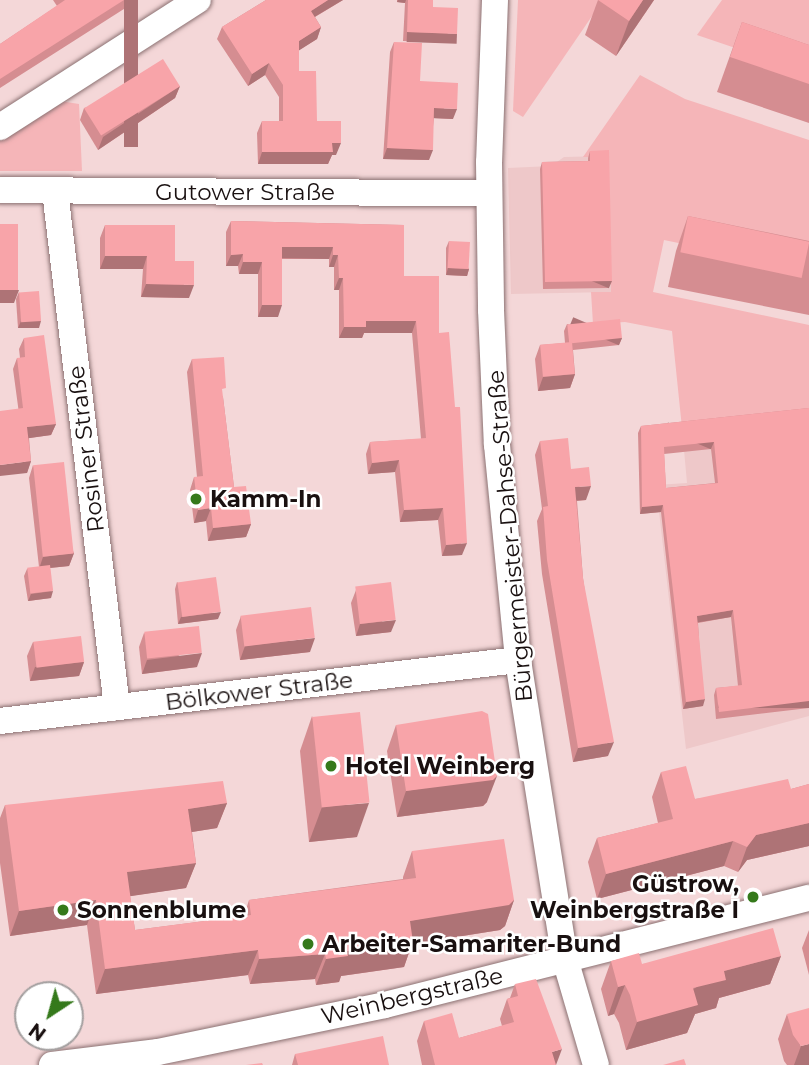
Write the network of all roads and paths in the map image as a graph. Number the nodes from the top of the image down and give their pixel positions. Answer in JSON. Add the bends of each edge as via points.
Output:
{"nodes":[{"id":1,"x":198,"y":0,"type":"edge"},
{"id":2,"x":495,"y":0,"type":"edge"},
{"id":3,"x":0,"y":127,"type":"edge"},
{"id":4,"x":0,"y":190,"type":"edge"},
{"id":5,"x":55,"y":191,"type":"junction"},
{"id":6,"x":489,"y":193,"type":"junction"},
{"id":7,"x":517,"y":660,"type":"junction"},
{"id":8,"x":117,"y":707,"type":"junction"},
{"id":9,"x":0,"y":721,"type":"edge"},
{"id":10,"x":809,"y":898,"type":"edge"},
{"id":11,"x":565,"y":959,"type":"junction"},
{"id":12,"x":159,"y":1058,"type":"edge"},
{"id":13,"x":52,"y":1065,"type":"edge"},
{"id":14,"x":597,"y":1065,"type":"edge"}],
"edges":[{"from":1,"to":3,"type":"street"},
{"from":2,"to":6,"type":"street","name":"Bürgermeister-Dahse-Straße"},
{"from":4,"to":5,"type":"street","name":"Gutower Straße"},
{"from":5,"to":6,"type":"street","name":"Gutower Straße"},
{"from":5,"to":8,"type":"street","name":"Rosiner Straße"},
{"from":6,"to":7,"type":"street","name":"Bürgermeister-Dahse-Straße","via":[[497,445]]},
{"from":7,"to":8,"type":"street","name":"Bölkower Straße"},
{"from":7,"to":11,"type":"street","name":"Bürgermeister-Dahse-Straße"},
{"from":8,"to":9,"type":"street","name":"Bölkower Straße"},
{"from":10,"to":11,"type":"street","name":"Weinbergstraße"},
{"from":11,"to":12,"type":"street","name":"Weinbergstraße"},
{"from":11,"to":14,"type":"street","name":"Bürgermeister-Dahse-Straße"},
{"from":12,"to":13,"type":"street","name":"Weinbergstraße"}]}
